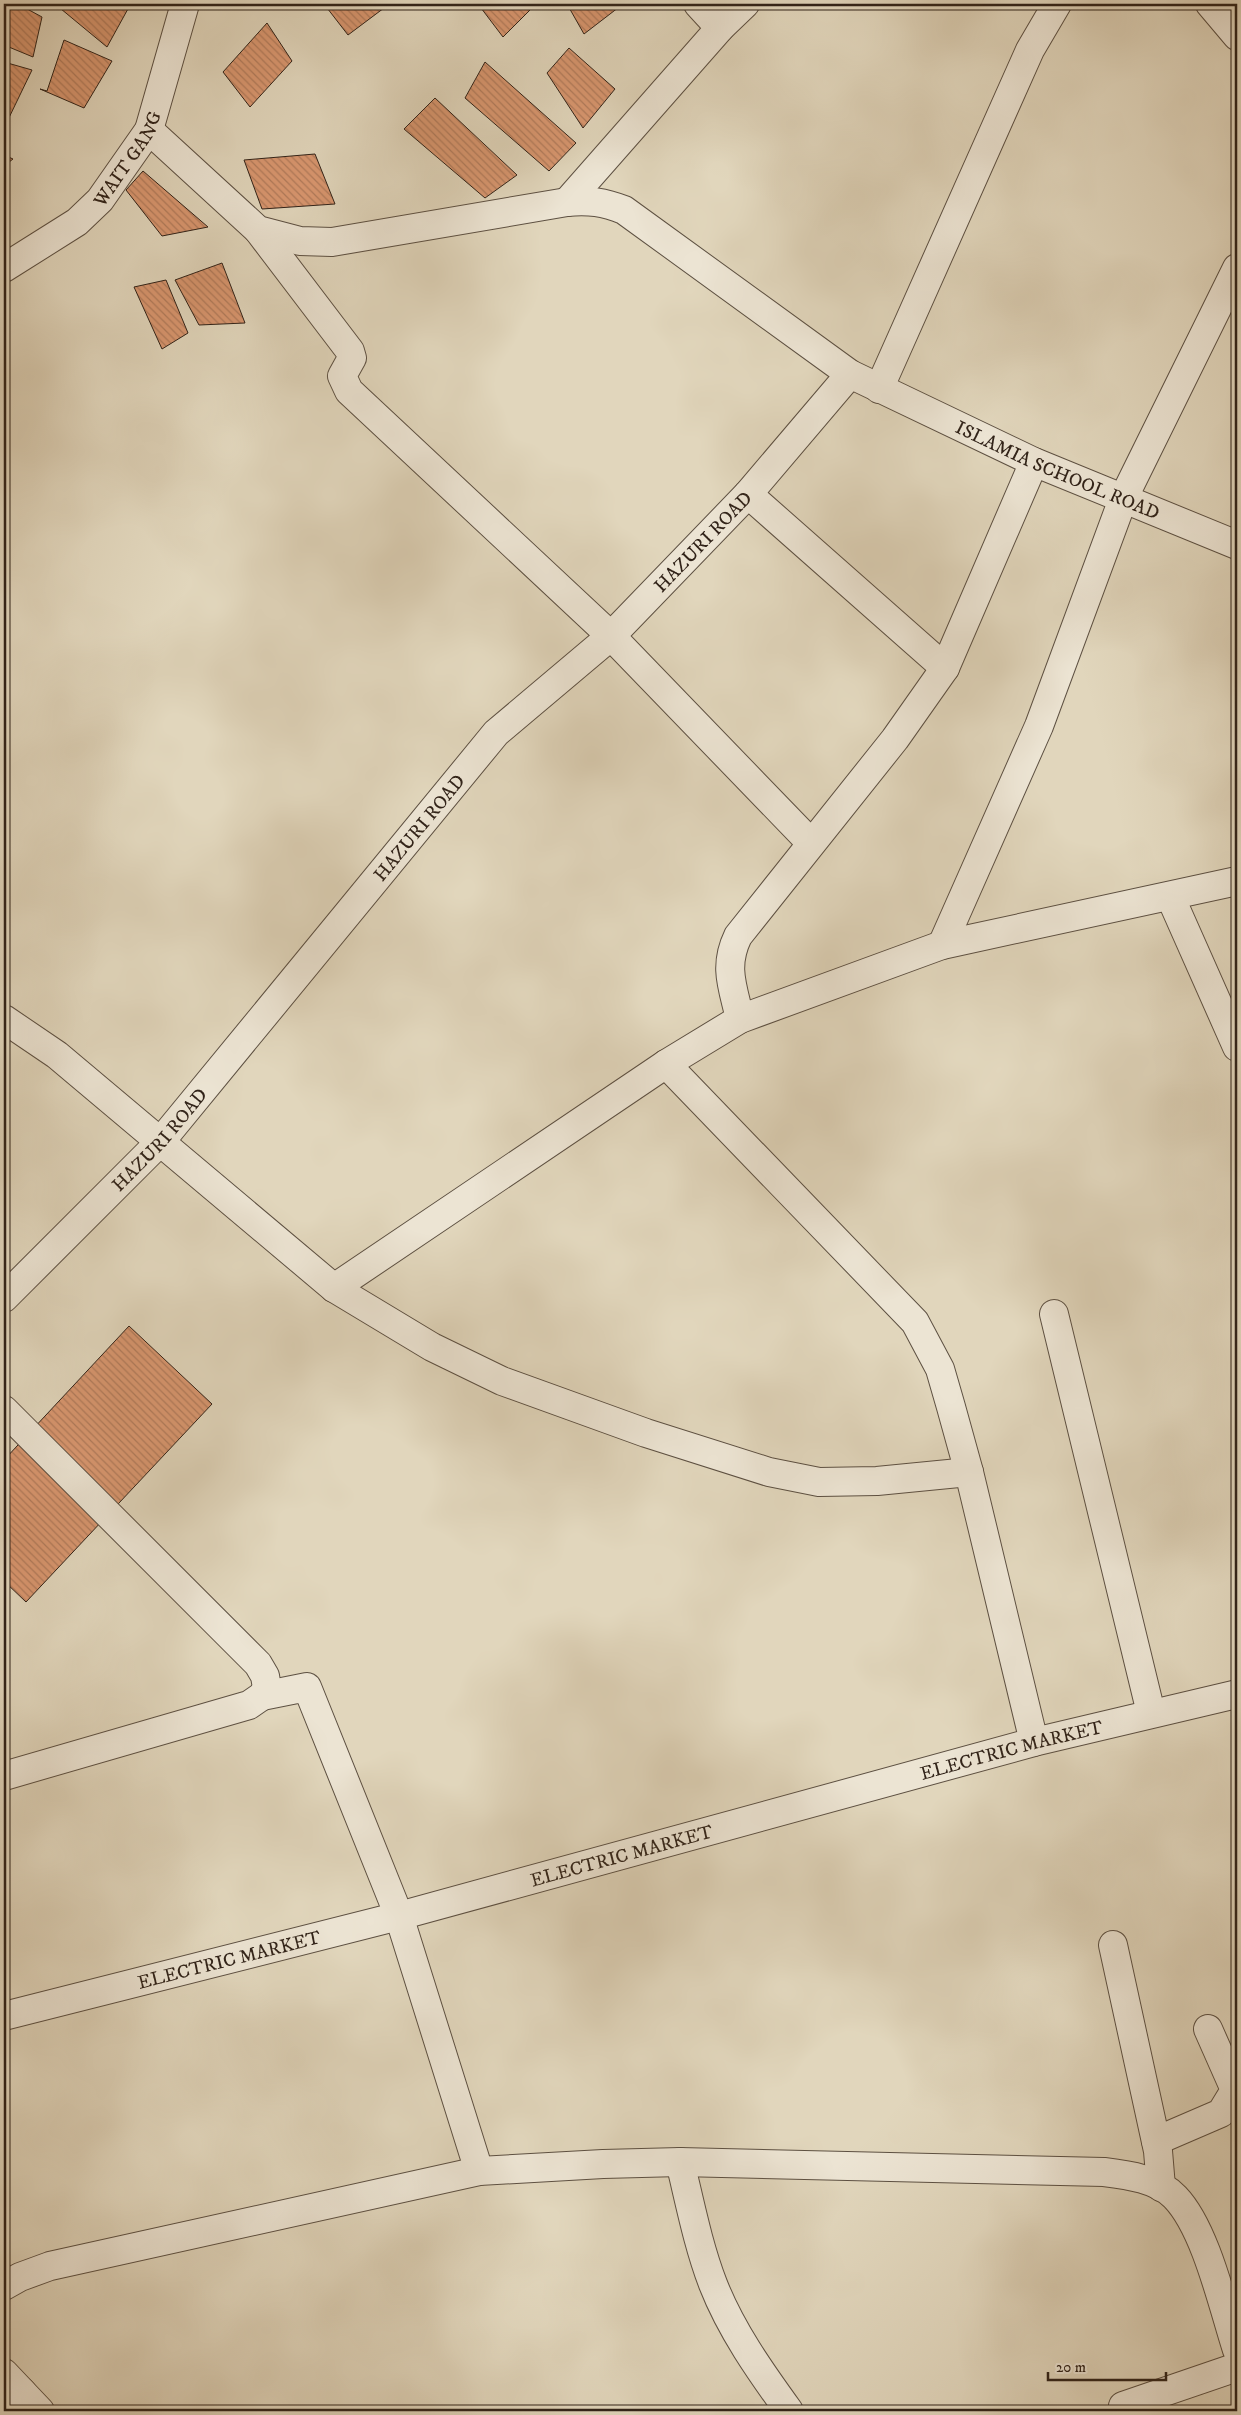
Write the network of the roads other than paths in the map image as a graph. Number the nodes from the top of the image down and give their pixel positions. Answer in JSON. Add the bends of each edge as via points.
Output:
{"nodes":[{"id":1,"x":185,"y":4,"type":"edge"},
{"id":2,"x":698,"y":4,"type":"edge"},
{"id":3,"x":744,"y":4,"type":"edge"},
{"id":4,"x":1057,"y":4,"type":"edge"},
{"id":5,"x":1210,"y":4,"type":"edge"},
{"id":6,"x":720,"y":28,"type":"junction"},
{"id":7,"x":1237,"y":36,"type":"edge"},
{"id":8,"x":149,"y":130,"type":"junction"},
{"id":9,"x":568,"y":202,"type":"junction"},
{"id":10,"x":258,"y":230,"type":"junction"},
{"id":11,"x":4,"y":268,"type":"edge"},
{"id":12,"x":1237,"y":268,"type":"edge"},
{"id":13,"x":850,"y":374,"type":"junction"},
{"id":14,"x":879,"y":389,"type":"junction"},
{"id":15,"x":1034,"y":462,"type":"junction"},
{"id":16,"x":748,"y":494,"type":"junction"},
{"id":17,"x":1123,"y":499,"type":"junction"},
{"id":18,"x":1237,"y":545,"type":"edge"},
{"id":19,"x":611,"y":636,"type":"junction"},
{"id":20,"x":945,"y":668,"type":"junction"},
{"id":21,"x":811,"y":843,"type":"junction"},
{"id":22,"x":1237,"y":881,"type":"edge"},
{"id":23,"x":1170,"y":896,"type":"junction"},
{"id":24,"x":942,"y":945,"type":"junction"},
{"id":25,"x":4,"y":1019,"type":"edge"},
{"id":26,"x":740,"y":1019,"type":"junction"},
{"id":27,"x":1237,"y":1047,"type":"edge"},
{"id":28,"x":666,"y":1064,"type":"junction"},
{"id":29,"x":161,"y":1141,"type":"junction"},
{"id":30,"x":334,"y":1288,"type":"junction"},
{"id":31,"x":4,"y":1298,"type":"edge"},
{"id":32,"x":1054,"y":1314,"type":"dead end"},
{"id":33,"x":4,"y":1410,"type":"edge"},
{"id":34,"x":969,"y":1472,"type":"junction"},
{"id":35,"x":1237,"y":1694,"type":"edge"},
{"id":36,"x":262,"y":1696,"type":"junction"},
{"id":37,"x":1151,"y":1713,"type":"junction"},
{"id":38,"x":1034,"y":1742,"type":"junction"},
{"id":39,"x":4,"y":1776,"type":"edge"},
{"id":40,"x":399,"y":1916,"type":"junction"},
{"id":41,"x":1113,"y":1945,"type":"dead end"},
{"id":42,"x":4,"y":2016,"type":"edge"},
{"id":43,"x":1208,"y":2030,"type":"dead end"},
{"id":44,"x":1156,"y":2141,"type":"junction"},
{"id":45,"x":680,"y":2162,"type":"junction"},
{"id":46,"x":479,"y":2172,"type":"junction"},
{"id":47,"x":1161,"y":2188,"type":"junction"},
{"id":48,"x":1227,"y":2283,"type":"edge"},
{"id":49,"x":4,"y":2286,"type":"edge"},
{"id":50,"x":1237,"y":2350,"type":"edge"},
{"id":51,"x":1237,"y":2367,"type":"edge"},
{"id":52,"x":4,"y":2373,"type":"edge"},
{"id":53,"x":22,"y":2404,"type":"edge"},
{"id":54,"x":1124,"y":2406,"type":"dead end"},
{"id":55,"x":788,"y":2411,"type":"edge"}],
"edges":[{"from":1,"to":8,"type":"street","name":"WAIT GANG"},
{"from":2,"to":6,"type":"street"},
{"from":3,"to":6,"type":"street"},
{"from":4,"to":14,"type":"street","via":[[1030,50]]},
{"from":5,"to":7,"type":"street"},
{"from":6,"to":9,"type":"street"},
{"from":8,"to":10,"type":"street"},
{"from":8,"to":11,"type":"street","name":"WAIT GANG","via":[[100,200],[77,222]]},
{"from":9,"to":10,"type":"street","name":"ISLAMIA SCHOOL ROAD","via":[[332,242],[300,242]]},
{"from":9,"to":13,"type":"street","name":"ISLAMIA SCHOOL ROAD","via":[[589,200],[624,210]]},
{"from":10,"to":19,"type":"street","via":[[350,351],[352,358],[342,376],[349,391]]},
{"from":12,"to":17,"type":"street"},
{"from":13,"to":14,"type":"street","name":"ISLAMIA SCHOOL ROAD"},
{"from":13,"to":16,"type":"street","name":"HAZURI ROAD"},
{"from":14,"to":15,"type":"street","name":"ISLAMIA SCHOOL ROAD"},
{"from":15,"to":17,"type":"street","name":"ISLAMIA SCHOOL ROAD"},
{"from":15,"to":20,"type":"street"},
{"from":16,"to":19,"type":"street","name":"HAZURI ROAD"},
{"from":16,"to":20,"type":"street"},
{"from":17,"to":18,"type":"street","name":"ISLAMIA SCHOOL ROAD"},
{"from":17,"to":24,"type":"street","via":[[1040,726]]},
{"from":19,"to":21,"type":"street"},
{"from":19,"to":29,"type":"street","name":"HAZURI ROAD","via":[[496,733]]},
{"from":20,"to":21,"type":"street","via":[[895,739]]},
{"from":21,"to":26,"type":"street","via":[[738,936],[731,952],[729,965]]},
{"from":22,"to":23,"type":"street"},
{"from":23,"to":24,"type":"street"},
{"from":23,"to":27,"type":"street"},
{"from":24,"to":26,"type":"street"},
{"from":25,"to":29,"type":"street","via":[[57,1055]]},
{"from":26,"to":28,"type":"street"},
{"from":28,"to":30,"type":"street"},
{"from":28,"to":34,"type":"street","via":[[915,1322],[940,1369]]},
{"from":29,"to":30,"type":"street"},
{"from":29,"to":31,"type":"street","name":"HAZURI ROAD"},
{"from":30,"to":34,"type":"street","via":[[432,1347],[502,1381],[646,1433],[769,1472],[819,1482],[852,1483]]},
{"from":32,"to":37,"type":"street"},
{"from":33,"to":36,"type":"street","via":[[258,1664],[267,1688]]},
{"from":34,"to":38,"type":"street"},
{"from":35,"to":37,"type":"street","name":"ELECTRIC MARKET"},
{"from":36,"to":39,"type":"street","via":[[249,1705]]},
{"from":36,"to":40,"type":"street","via":[[307,1687]]},
{"from":37,"to":38,"type":"street","name":"ELECTRIC MARKET"},
{"from":38,"to":40,"type":"street","name":"ELECTRIC MARKET"},
{"from":40,"to":42,"type":"street","name":"ELECTRIC MARKET"},
{"from":40,"to":46,"type":"street"},
{"from":41,"to":44,"type":"street"},
{"from":43,"to":44,"type":"street","via":[[1235,2090],[1221,2113]]},
{"from":44,"to":47,"type":"street"},
{"from":45,"to":46,"type":"street"},
{"from":45,"to":47,"type":"street","via":[[1104,2172],[1148,2181]]},
{"from":45,"to":55,"type":"street","via":[[714,2286],[751,2359]]},
{"from":46,"to":49,"type":"street","via":[[50,2266]]},
{"from":47,"to":48,"type":"street","via":[[1174,2196],[1189,2216]]},
{"from":48,"to":50,"type":"street"},
{"from":51,"to":54,"type":"street"},
{"from":52,"to":53,"type":"street"}]}
